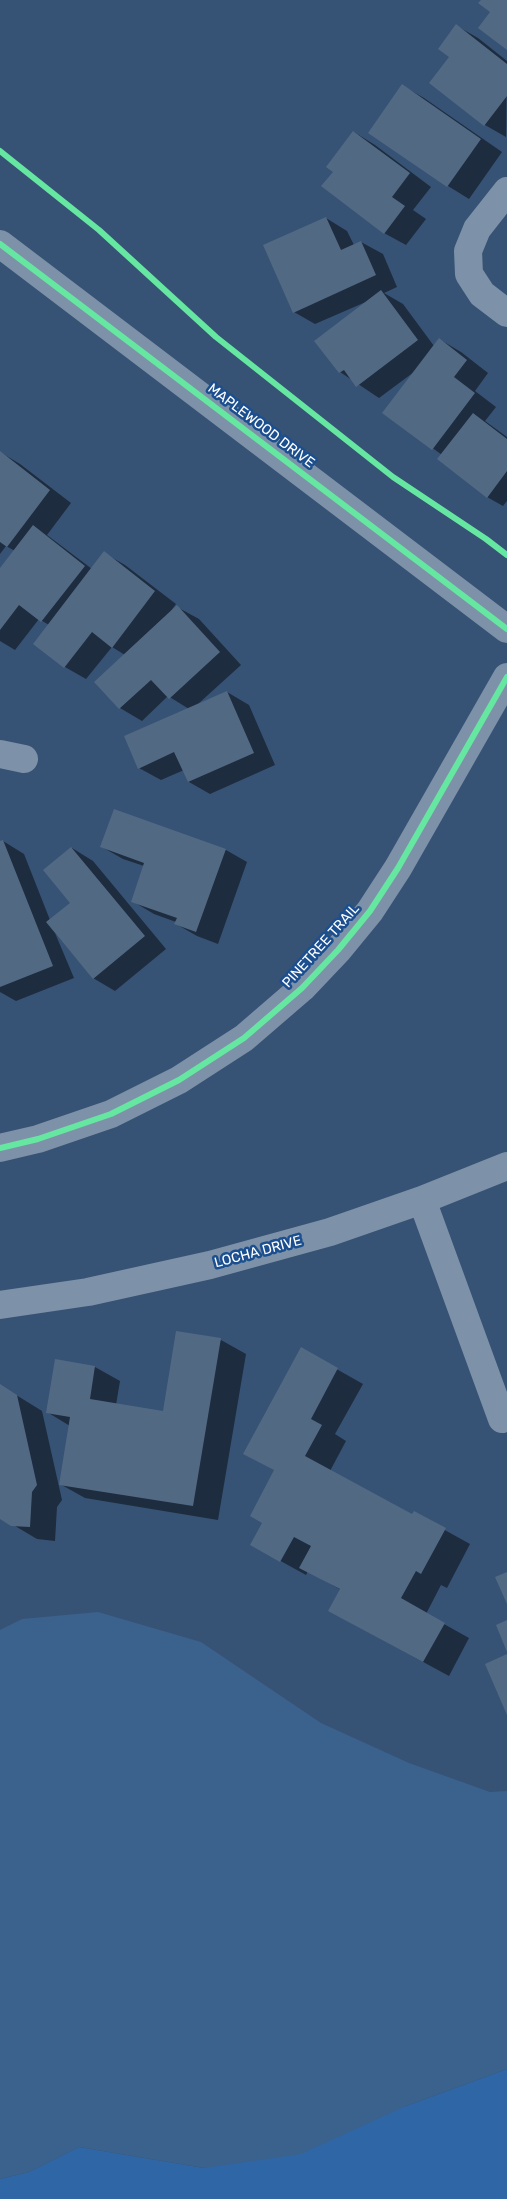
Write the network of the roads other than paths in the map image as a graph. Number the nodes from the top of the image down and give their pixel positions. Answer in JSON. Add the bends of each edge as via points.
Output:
{"nodes":[{"id":1,"x":507,"y":191,"type":"edge"},
{"id":2,"x":0,"y":244,"type":"edge"},
{"id":3,"x":507,"y":313,"type":"edge"},
{"id":4,"x":507,"y":629,"type":"edge"},
{"id":5,"x":507,"y":677,"type":"edge"},
{"id":6,"x":0,"y":1148,"type":"edge"},
{"id":7,"x":507,"y":1166,"type":"edge"},
{"id":8,"x":422,"y":1200,"type":"junction"},
{"id":9,"x":0,"y":1305,"type":"edge"},
{"id":10,"x":502,"y":1418,"type":"dead end"}],
"edges":[{"from":1,"to":3,"type":"street","via":[[477,229],[468,251],[469,274],[482,294]]},
{"from":2,"to":4,"type":"street","name":"MAPLEWOOD DRIVE"},
{"from":5,"to":6,"type":"street","name":"PINETREE TRAIL","via":[[370,911],[302,988],[244,1038],[179,1080],[111,1114],[38,1139]]},
{"from":7,"to":8,"type":"street","name":"LOCHA DRIVE"},
{"from":8,"to":9,"type":"street","name":"LOCHA DRIVE","via":[[330,1232],[210,1265],[88,1292]]},
{"from":8,"to":10,"type":"street"}]}
